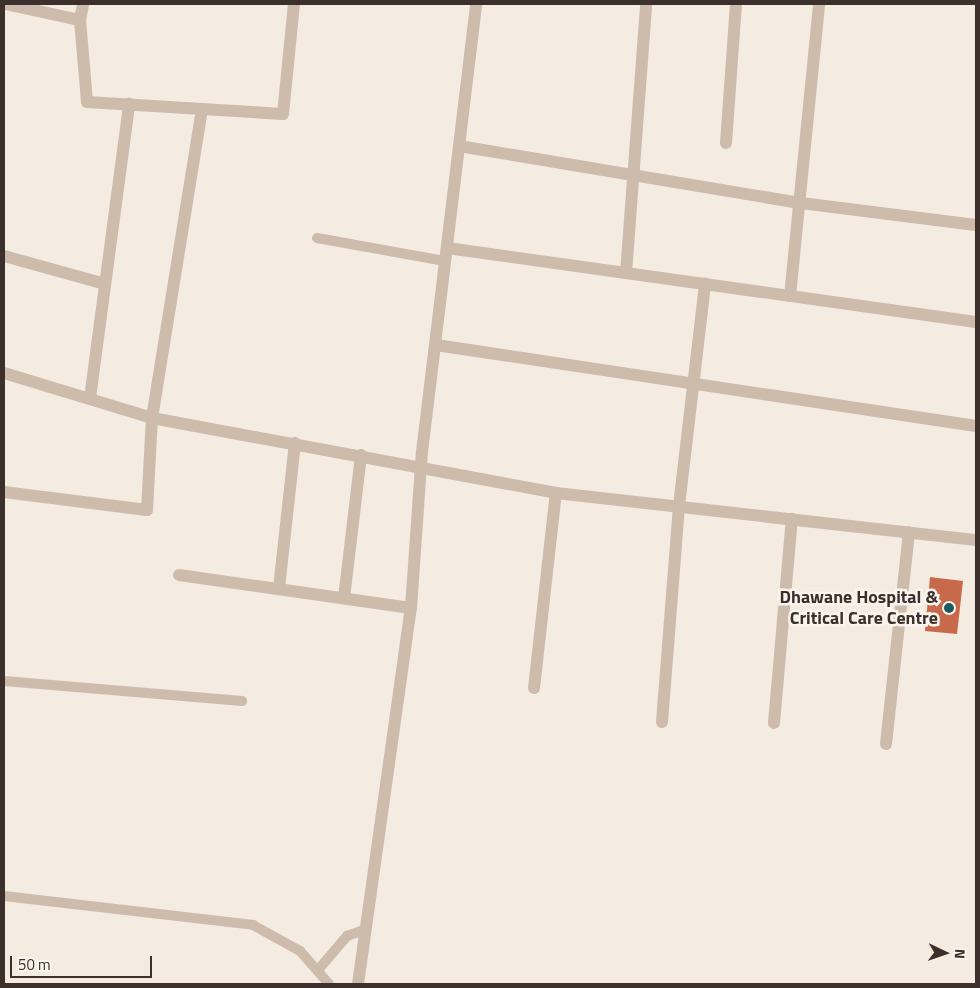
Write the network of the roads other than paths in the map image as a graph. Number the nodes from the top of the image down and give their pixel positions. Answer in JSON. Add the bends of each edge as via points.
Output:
{"nodes":[{"id":1,"x":5,"y":4,"type":"edge"},
{"id":2,"x":83,"y":4,"type":"edge"},
{"id":3,"x":294,"y":4,"type":"edge"},
{"id":4,"x":476,"y":4,"type":"edge"},
{"id":5,"x":646,"y":4,"type":"edge"},
{"id":6,"x":736,"y":4,"type":"edge"},
{"id":7,"x":819,"y":4,"type":"edge"},
{"id":8,"x":80,"y":20,"type":"junction"},
{"id":9,"x":129,"y":104,"type":"junction"},
{"id":10,"x":202,"y":109,"type":"junction"},
{"id":11,"x":726,"y":143,"type":"dead end"},
{"id":12,"x":459,"y":146,"type":"junction"},
{"id":13,"x":634,"y":175,"type":"junction"},
{"id":14,"x":801,"y":203,"type":"junction"},
{"id":15,"x":976,"y":225,"type":"edge"},
{"id":16,"x":317,"y":238,"type":"dead end"},
{"id":17,"x":446,"y":255,"type":"junction"},
{"id":18,"x":4,"y":256,"type":"edge"},
{"id":19,"x":626,"y":273,"type":"junction"},
{"id":20,"x":105,"y":284,"type":"junction"},
{"id":21,"x":705,"y":284,"type":"junction"},
{"id":22,"x":790,"y":296,"type":"junction"},
{"id":23,"x":976,"y":322,"type":"edge"},
{"id":24,"x":436,"y":345,"type":"junction"},
{"id":25,"x":4,"y":373,"type":"edge"},
{"id":26,"x":692,"y":385,"type":"junction"},
{"id":27,"x":90,"y":398,"type":"junction"},
{"id":28,"x":152,"y":418,"type":"junction"},
{"id":29,"x":976,"y":426,"type":"edge"},
{"id":30,"x":295,"y":443,"type":"junction"},
{"id":31,"x":360,"y":455,"type":"junction"},
{"id":32,"x":421,"y":466,"type":"junction"},
{"id":33,"x":4,"y":492,"type":"edge"},
{"id":34,"x":556,"y":493,"type":"junction"},
{"id":35,"x":679,"y":506,"type":"junction"},
{"id":36,"x":792,"y":519,"type":"junction"},
{"id":37,"x":909,"y":532,"type":"junction"},
{"id":38,"x":976,"y":540,"type":"edge"},
{"id":39,"x":180,"y":575,"type":"dead end"},
{"id":40,"x":279,"y":588,"type":"junction"},
{"id":41,"x":344,"y":598,"type":"junction"},
{"id":42,"x":411,"y":608,"type":"junction"},
{"id":43,"x":4,"y":681,"type":"edge"},
{"id":44,"x":534,"y":688,"type":"dead end"},
{"id":45,"x":242,"y":701,"type":"dead end"},
{"id":46,"x":662,"y":722,"type":"dead end"},
{"id":47,"x":774,"y":723,"type":"dead end"},
{"id":48,"x":886,"y":744,"type":"dead end"},
{"id":49,"x":4,"y":896,"type":"edge"},
{"id":50,"x":366,"y":928,"type":"junction"},
{"id":51,"x":318,"y":970,"type":"junction"},
{"id":52,"x":329,"y":984,"type":"edge"},
{"id":53,"x":358,"y":984,"type":"edge"}],
"edges":[{"from":1,"to":8,"type":"street"},
{"from":2,"to":8,"type":"street"},
{"from":3,"to":10,"type":"street","via":[[283,114]]},
{"from":4,"to":12,"type":"street"},
{"from":5,"to":13,"type":"street"},
{"from":6,"to":11,"type":"street"},
{"from":7,"to":14,"type":"street"},
{"from":8,"to":9,"type":"street","via":[[87,102]]},
{"from":9,"to":10,"type":"street"},
{"from":9,"to":20,"type":"street"},
{"from":10,"to":28,"type":"street"},
{"from":12,"to":13,"type":"street"},
{"from":12,"to":17,"type":"street"},
{"from":13,"to":14,"type":"street"},
{"from":13,"to":19,"type":"street"},
{"from":14,"to":15,"type":"street"},
{"from":14,"to":22,"type":"street"},
{"from":16,"to":17,"type":"lane"},
{"from":17,"to":19,"type":"street"},
{"from":17,"to":24,"type":"street"},
{"from":18,"to":20,"type":"street"},
{"from":19,"to":21,"type":"street"},
{"from":20,"to":27,"type":"street"},
{"from":21,"to":22,"type":"street"},
{"from":21,"to":26,"type":"street"},
{"from":22,"to":23,"type":"street"},
{"from":24,"to":26,"type":"street"},
{"from":24,"to":32,"type":"street"},
{"from":25,"to":27,"type":"street"},
{"from":26,"to":29,"type":"street"},
{"from":26,"to":35,"type":"street"},
{"from":27,"to":28,"type":"street"},
{"from":28,"to":30,"type":"street"},
{"from":28,"to":33,"type":"street","via":[[147,510]]},
{"from":30,"to":31,"type":"street"},
{"from":30,"to":40,"type":"street"},
{"from":31,"to":32,"type":"street"},
{"from":31,"to":41,"type":"street"},
{"from":32,"to":34,"type":"street"},
{"from":32,"to":42,"type":"street"},
{"from":34,"to":35,"type":"street"},
{"from":34,"to":44,"type":"street"},
{"from":35,"to":36,"type":"street"},
{"from":35,"to":46,"type":"street"},
{"from":36,"to":37,"type":"street"},
{"from":36,"to":47,"type":"street"},
{"from":37,"to":38,"type":"street"},
{"from":37,"to":48,"type":"street"},
{"from":39,"to":40,"type":"street"},
{"from":40,"to":41,"type":"street"},
{"from":41,"to":42,"type":"street"},
{"from":42,"to":50,"type":"street"},
{"from":43,"to":45,"type":"lane"},
{"from":49,"to":51,"type":"lane","via":[[232,920],[275,935]]},
{"from":50,"to":51,"type":"lane","via":[[347,936]]},
{"from":50,"to":53,"type":"street"},
{"from":51,"to":52,"type":"lane"}]}
